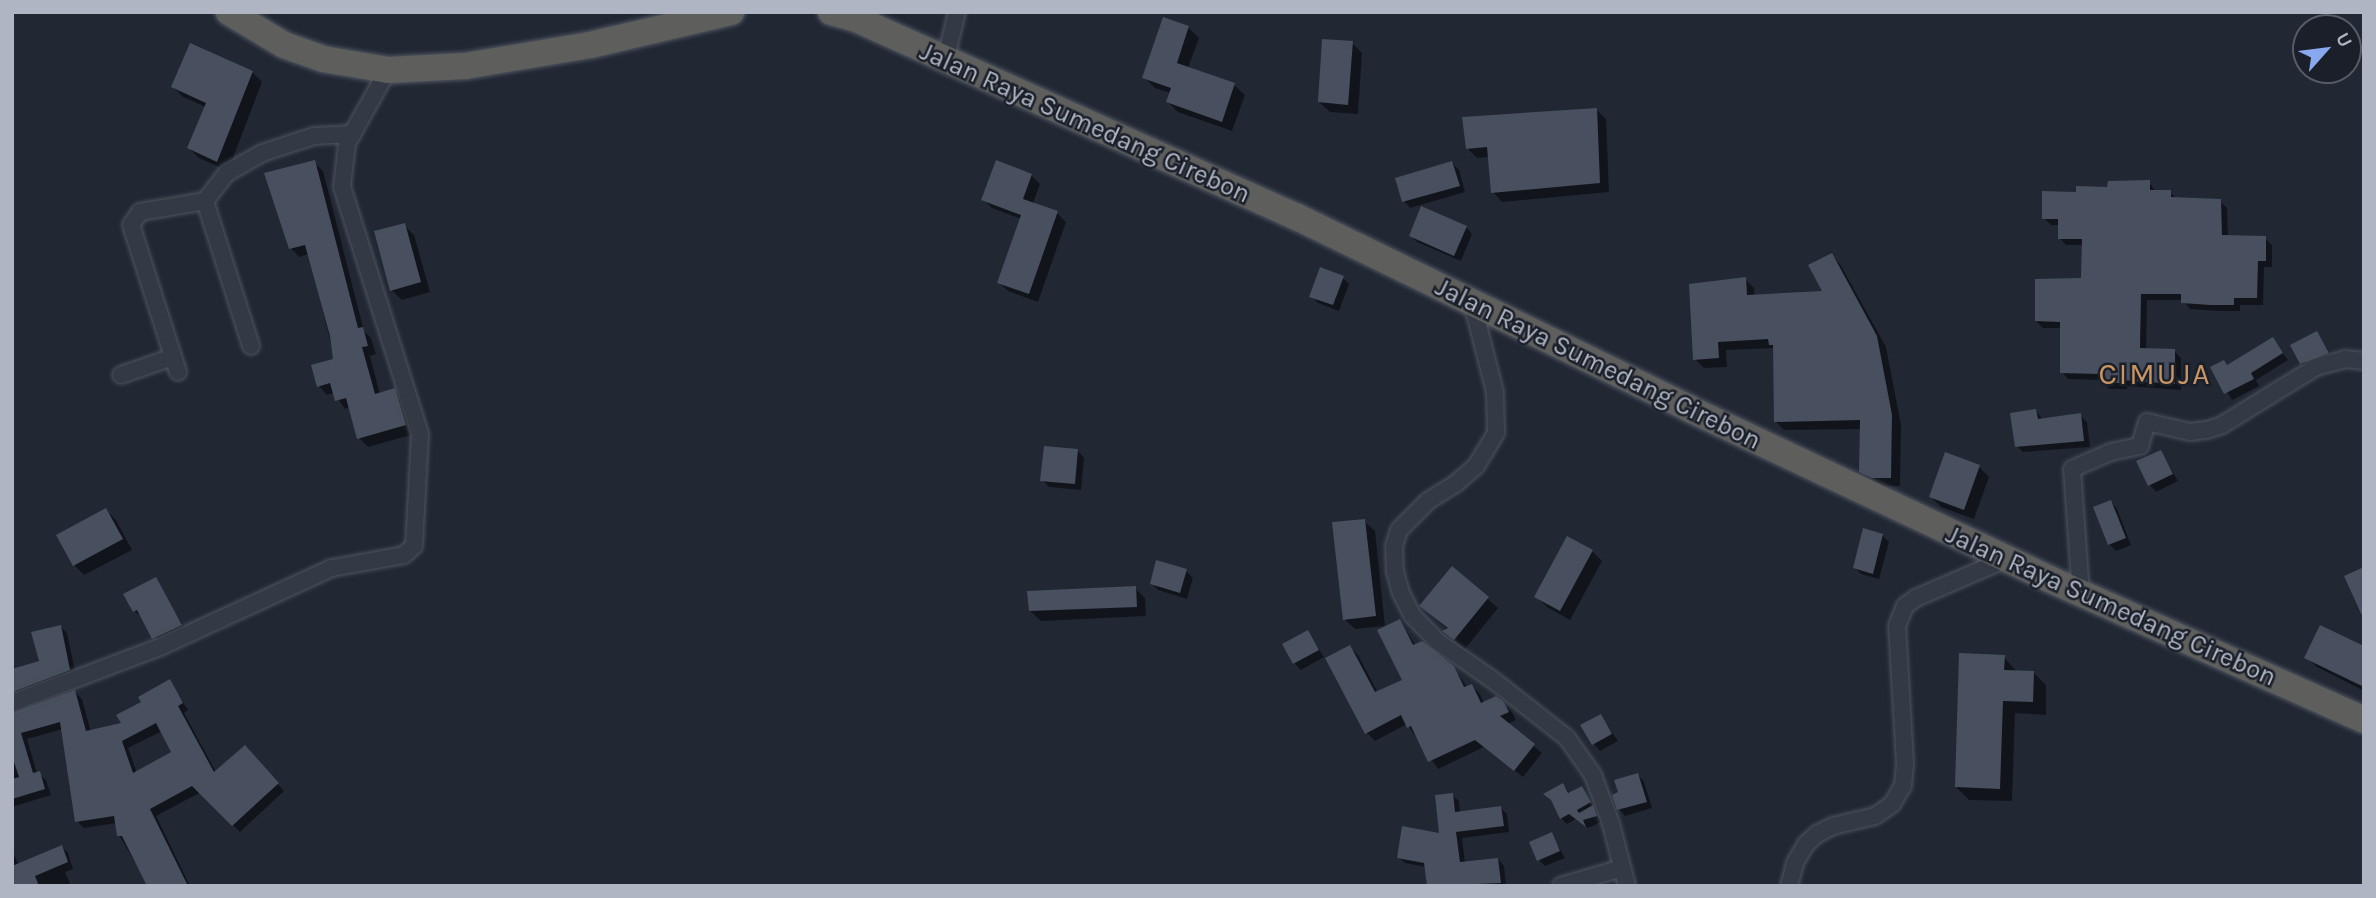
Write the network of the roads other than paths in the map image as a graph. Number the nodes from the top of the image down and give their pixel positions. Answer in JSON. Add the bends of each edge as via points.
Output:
{"nodes":[{"id":1,"x":229,"y":12,"type":"edge"},
{"id":2,"x":730,"y":12,"type":"edge"},
{"id":3,"x":831,"y":12,"type":"edge"},
{"id":4,"x":957,"y":12,"type":"edge"},
{"id":5,"x":945,"y":61,"type":"junction"},
{"id":6,"x":388,"y":71,"type":"junction"},
{"id":7,"x":353,"y":134,"type":"junction"},
{"id":8,"x":205,"y":201,"type":"junction"},
{"id":9,"x":1472,"y":302,"type":"junction"},
{"id":10,"x":251,"y":346,"type":"dead end"},
{"id":11,"x":2364,"y":361,"type":"edge"},
{"id":12,"x":121,"y":375,"type":"dead end"},
{"id":13,"x":2006,"y":559,"type":"junction"},
{"id":14,"x":2081,"y":594,"type":"junction"},
{"id":15,"x":12,"y":703,"type":"edge"},
{"id":16,"x":2364,"y":720,"type":"edge"},
{"id":17,"x":1622,"y":868,"type":"junction"},
{"id":18,"x":1561,"y":886,"type":"edge"},
{"id":19,"x":1627,"y":886,"type":"edge"},
{"id":20,"x":1789,"y":886,"type":"edge"}],
"edges":[{"from":1,"to":6,"type":"highway","via":[[284,45],[323,59]]},
{"from":2,"to":6,"type":"highway","via":[[590,45],[465,66]]},
{"from":3,"to":5,"type":"highway","name":"Jalan Raya Sumedang Cirebon"},
{"from":4,"to":5,"type":"street"},
{"from":5,"to":9,"type":"highway","name":"Jalan Raya Sumedang Cirebon","via":[[1285,212]]},
{"from":6,"to":7,"type":"street"},
{"from":7,"to":8,"type":"street","via":[[314,136],[262,153],[227,173]]},
{"from":7,"to":15,"type":"street","via":[[347,143],[342,187],[420,434],[414,547],[404,555],[332,568],[160,647]]},
{"from":8,"to":10,"type":"street"},
{"from":8,"to":12,"type":"street","via":[[139,212],[131,225],[176,364]]},
{"from":9,"to":13,"type":"highway","name":"Jalan Raya Sumedang Cirebon"},
{"from":9,"to":17,"type":"street","via":[[1495,392],[1496,433],[1476,466],[1428,501],[1399,530],[1395,571],[1412,615],[1437,641],[1567,738],[1593,775]]},
{"from":11,"to":14,"type":"street","via":[[2345,359],[2316,367],[2207,430],[2190,432],[2147,422],[2140,446],[2111,452],[2072,469]]},
{"from":13,"to":14,"type":"highway","name":"Jalan Raya Sumedang Cirebon"},
{"from":13,"to":20,"type":"street","via":[[1905,606],[1897,626],[1903,786],[1892,804],[1875,816],[1817,834],[1795,863]]},
{"from":14,"to":16,"type":"highway","name":"Jalan Raya Sumedang Cirebon"},
{"from":17,"to":18,"type":"street"},
{"from":17,"to":19,"type":"street"}]}
